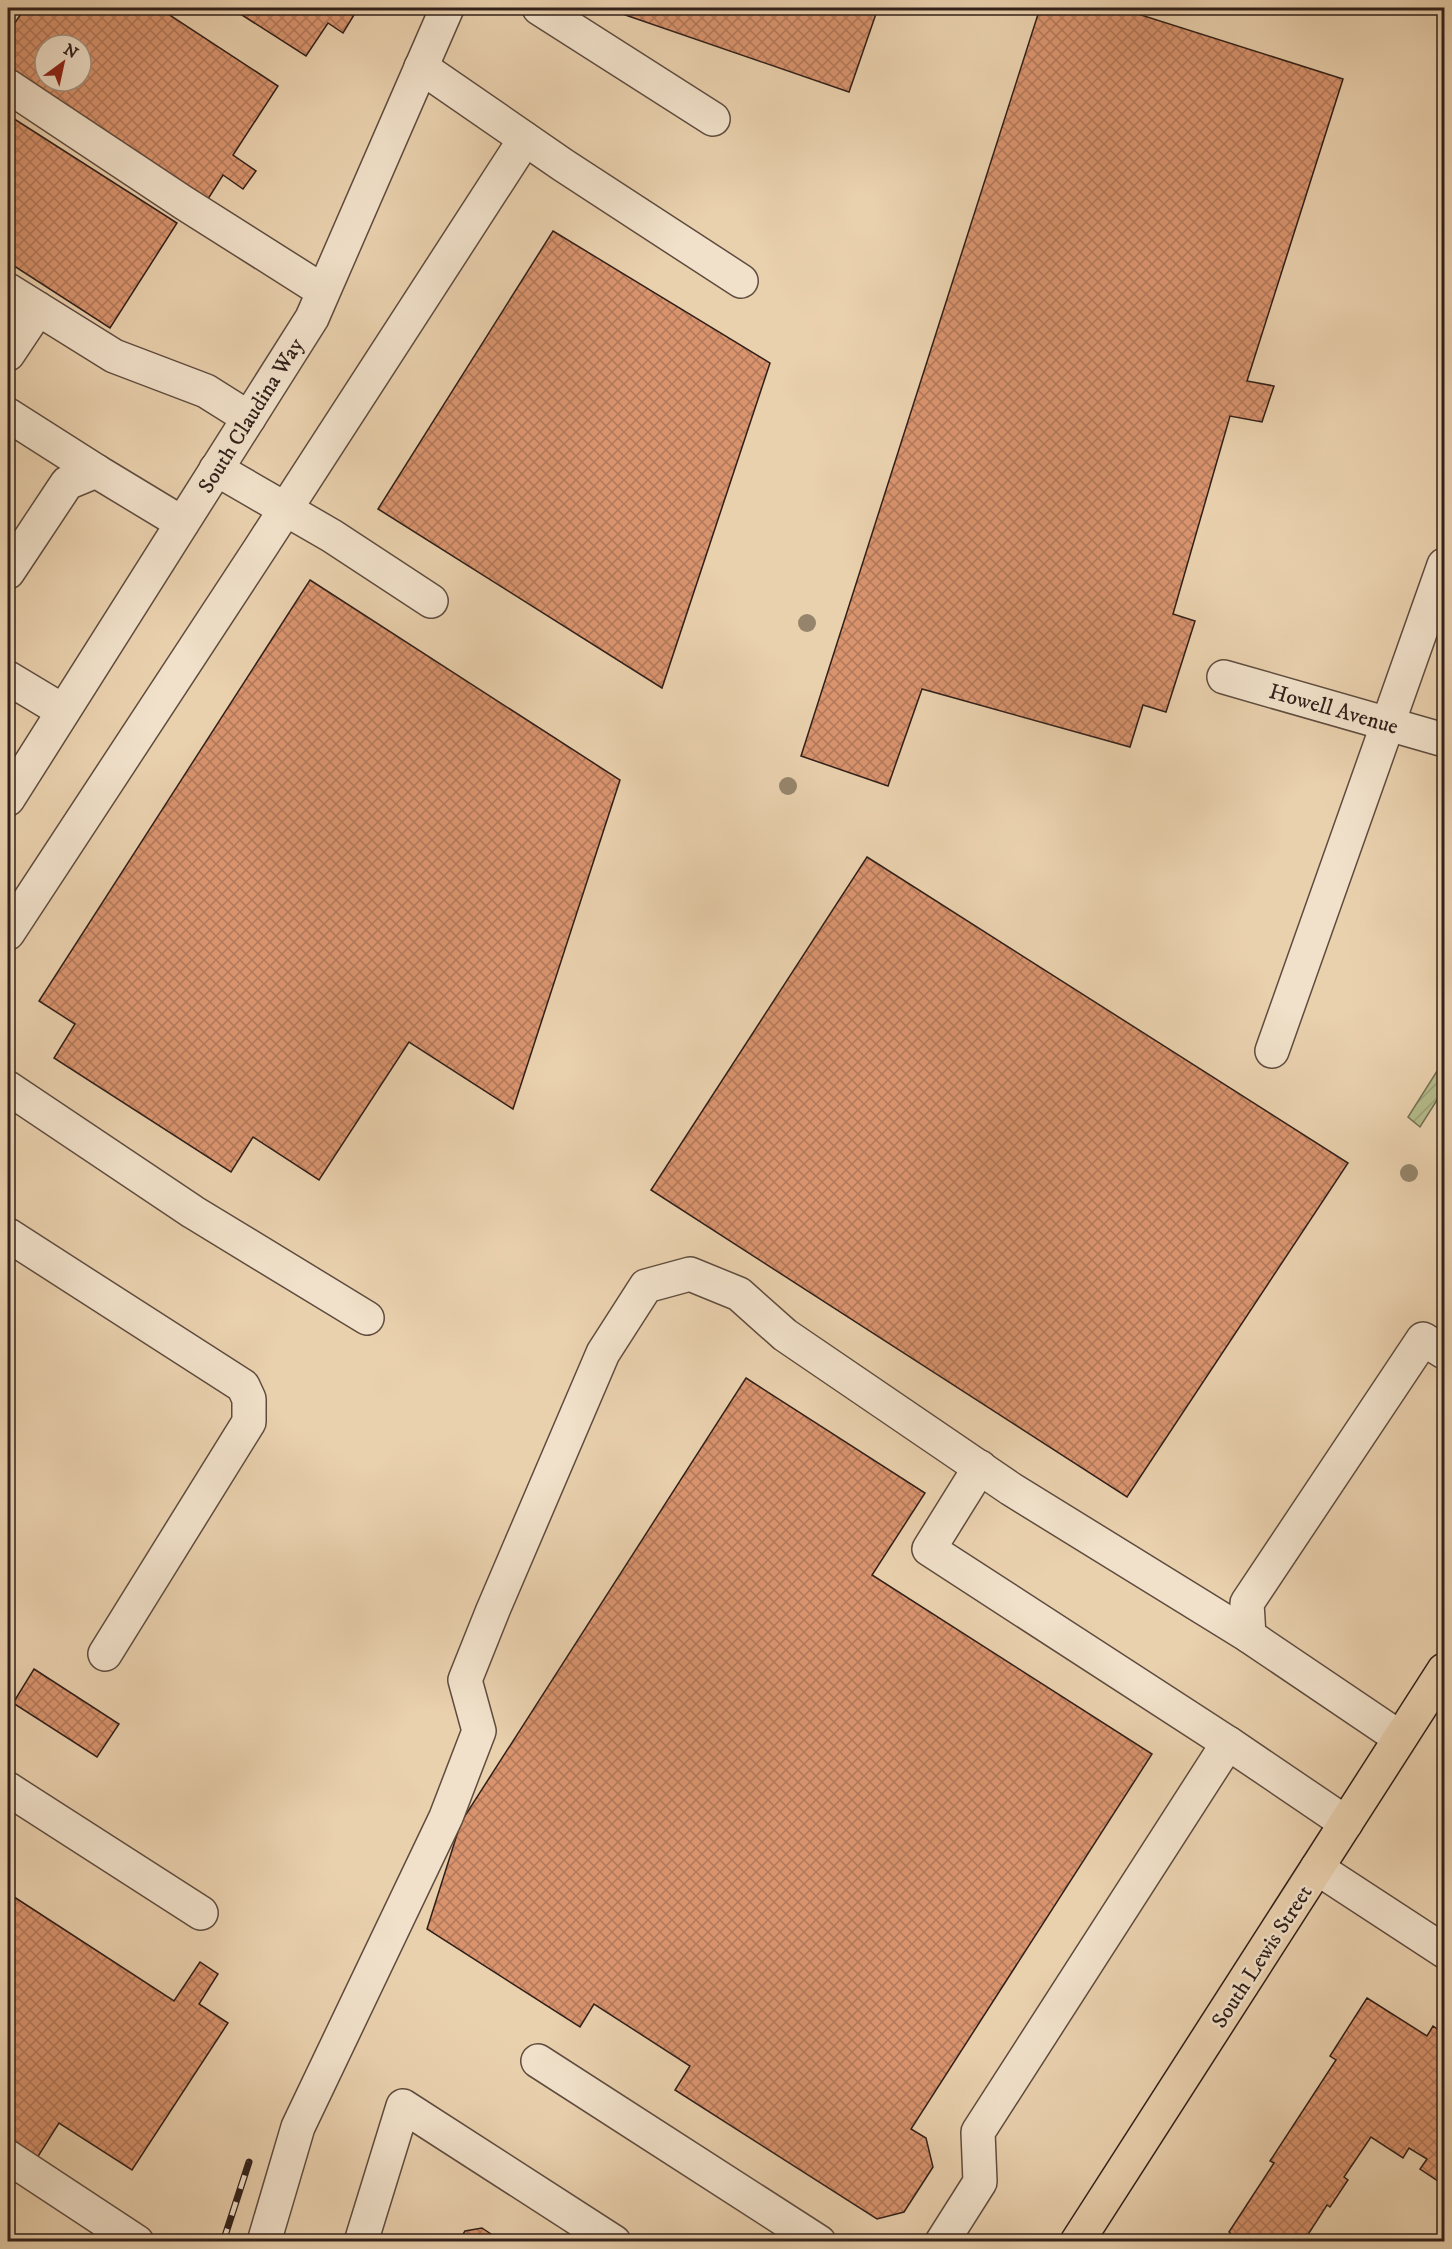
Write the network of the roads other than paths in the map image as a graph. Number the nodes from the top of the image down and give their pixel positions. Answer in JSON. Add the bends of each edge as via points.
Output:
{"nodes":[{"id":1,"x":447,"y":8,"type":"edge"},
{"id":2,"x":539,"y":8,"type":"edge"},
{"id":3,"x":422,"y":67,"type":"junction"},
{"id":4,"x":8,"y":86,"type":"edge"},
{"id":5,"x":713,"y":119,"type":"dead end"},
{"id":6,"x":525,"y":139,"type":"junction"},
{"id":7,"x":741,"y":281,"type":"dead end"},
{"id":8,"x":8,"y":290,"type":"edge"},
{"id":9,"x":323,"y":291,"type":"junction"},
{"id":10,"x":38,"y":309,"type":"junction"},
{"id":11,"x":8,"y":354,"type":"edge"},
{"id":12,"x":8,"y":415,"type":"edge"},
{"id":13,"x":249,"y":418,"type":"junction"},
{"id":14,"x":216,"y":469,"type":"junction"},
{"id":15,"x":96,"y":471,"type":"junction"},
{"id":16,"x":285,"y":510,"type":"junction"},
{"id":17,"x":182,"y":524,"type":"junction"},
{"id":18,"x":1444,"y":565,"type":"edge"},
{"id":19,"x":8,"y":572,"type":"edge"},
{"id":20,"x":431,"y":601,"type":"dead end"},
{"id":21,"x":1224,"y":677,"type":"dead end"},
{"id":22,"x":8,"y":678,"type":"edge"},
{"id":23,"x":63,"y":711,"type":"junction"},
{"id":24,"x":1388,"y":724,"type":"junction"},
{"id":25,"x":1444,"y":740,"type":"edge"},
{"id":26,"x":8,"y":799,"type":"edge"},
{"id":27,"x":8,"y":933,"type":"edge"},
{"id":28,"x":1272,"y":1051,"type":"dead end"},
{"id":29,"x":8,"y":1088,"type":"edge"},
{"id":30,"x":8,"y":1235,"type":"edge"},
{"id":31,"x":367,"y":1318,"type":"dead end"},
{"id":32,"x":1444,"y":1352,"type":"edge"},
{"id":33,"x":980,"y":1467,"type":"junction"},
{"id":34,"x":1249,"y":1636,"type":"junction"},
{"id":35,"x":105,"y":1654,"type":"dead end"},
{"id":36,"x":1444,"y":1670,"type":"edge"},
{"id":37,"x":1400,"y":1738,"type":"junction"},
{"id":38,"x":1228,"y":1743,"type":"junction"},
{"id":39,"x":8,"y":1789,"type":"edge"},
{"id":40,"x":1346,"y":1823,"type":"junction"},
{"id":41,"x":1317,"y":1868,"type":"junction"},
{"id":42,"x":201,"y":1913,"type":"dead end"},
{"id":43,"x":1444,"y":1951,"type":"edge"},
{"id":44,"x":538,"y":2061,"type":"dead end"},
{"id":45,"x":8,"y":2157,"type":"edge"},
{"id":46,"x":137,"y":2241,"type":"edge"},
{"id":47,"x":264,"y":2241,"type":"edge"},
{"id":48,"x":361,"y":2241,"type":"edge"},
{"id":49,"x":614,"y":2241,"type":"edge"},
{"id":50,"x":819,"y":2241,"type":"edge"},
{"id":51,"x":942,"y":2241,"type":"edge"},
{"id":52,"x":1077,"y":2241,"type":"edge"}],
"edges":[{"from":1,"to":3,"type":"street","name":"South Claudina Way"},
{"from":2,"to":5,"type":"street"},
{"from":3,"to":6,"type":"street"},
{"from":3,"to":9,"type":"street","name":"South Claudina Way"},
{"from":4,"to":9,"type":"street"},
{"from":6,"to":7,"type":"street"},
{"from":6,"to":16,"type":"street"},
{"from":8,"to":10,"type":"street"},
{"from":9,"to":13,"type":"street","name":"South Claudina Way","via":[[312,318]]},
{"from":10,"to":11,"type":"street"},
{"from":10,"to":13,"type":"street","via":[[114,356],[206,391]]},
{"from":12,"to":15,"type":"street"},
{"from":13,"to":14,"type":"street","name":"South Claudina Way"},
{"from":14,"to":16,"type":"street"},
{"from":14,"to":17,"type":"street","name":"South Claudina Way"},
{"from":15,"to":17,"type":"street"},
{"from":15,"to":19,"type":"street","via":[[68,483]]},
{"from":16,"to":20,"type":"street"},
{"from":16,"to":27,"type":"street"},
{"from":17,"to":23,"type":"street","name":"South Claudina Way"},
{"from":18,"to":24,"type":"street"},
{"from":21,"to":24,"type":"street","name":"Howell Avenue"},
{"from":22,"to":23,"type":"street"},
{"from":23,"to":26,"type":"street","name":"South Claudina Way"},
{"from":24,"to":25,"type":"street","name":"Howell Avenue"},
{"from":24,"to":28,"type":"street"},
{"from":29,"to":31,"type":"street","via":[[193,1212]]},
{"from":30,"to":35,"type":"street","via":[[243,1386],[249,1399],[249,1422]]},
{"from":32,"to":34,"type":"street","via":[[1424,1338],[1247,1603]]},
{"from":33,"to":34,"type":"street"},
{"from":33,"to":38,"type":"street","via":[[929,1550]]},
{"from":33,"to":47,"type":"street","via":[[785,1335],[739,1294],[690,1274],[646,1286],[603,1353],[485,1630],[465,1680],[479,1731],[446,1817],[297,2127]]},
{"from":34,"to":37,"type":"street"},
{"from":36,"to":37,"type":"main road","name":"South Lewis Street"},
{"from":37,"to":40,"type":"main road","name":"South Lewis Street"},
{"from":38,"to":40,"type":"street"},
{"from":38,"to":51,"type":"street","via":[[978,2132],[980,2182]]},
{"from":39,"to":42,"type":"street"},
{"from":40,"to":41,"type":"main road","name":"South Lewis Street"},
{"from":41,"to":43,"type":"street"},
{"from":41,"to":52,"type":"main road","name":"South Lewis Street"},
{"from":44,"to":50,"type":"street"},
{"from":45,"to":46,"type":"street"},
{"from":48,"to":49,"type":"street","via":[[403,2106]]}]}
